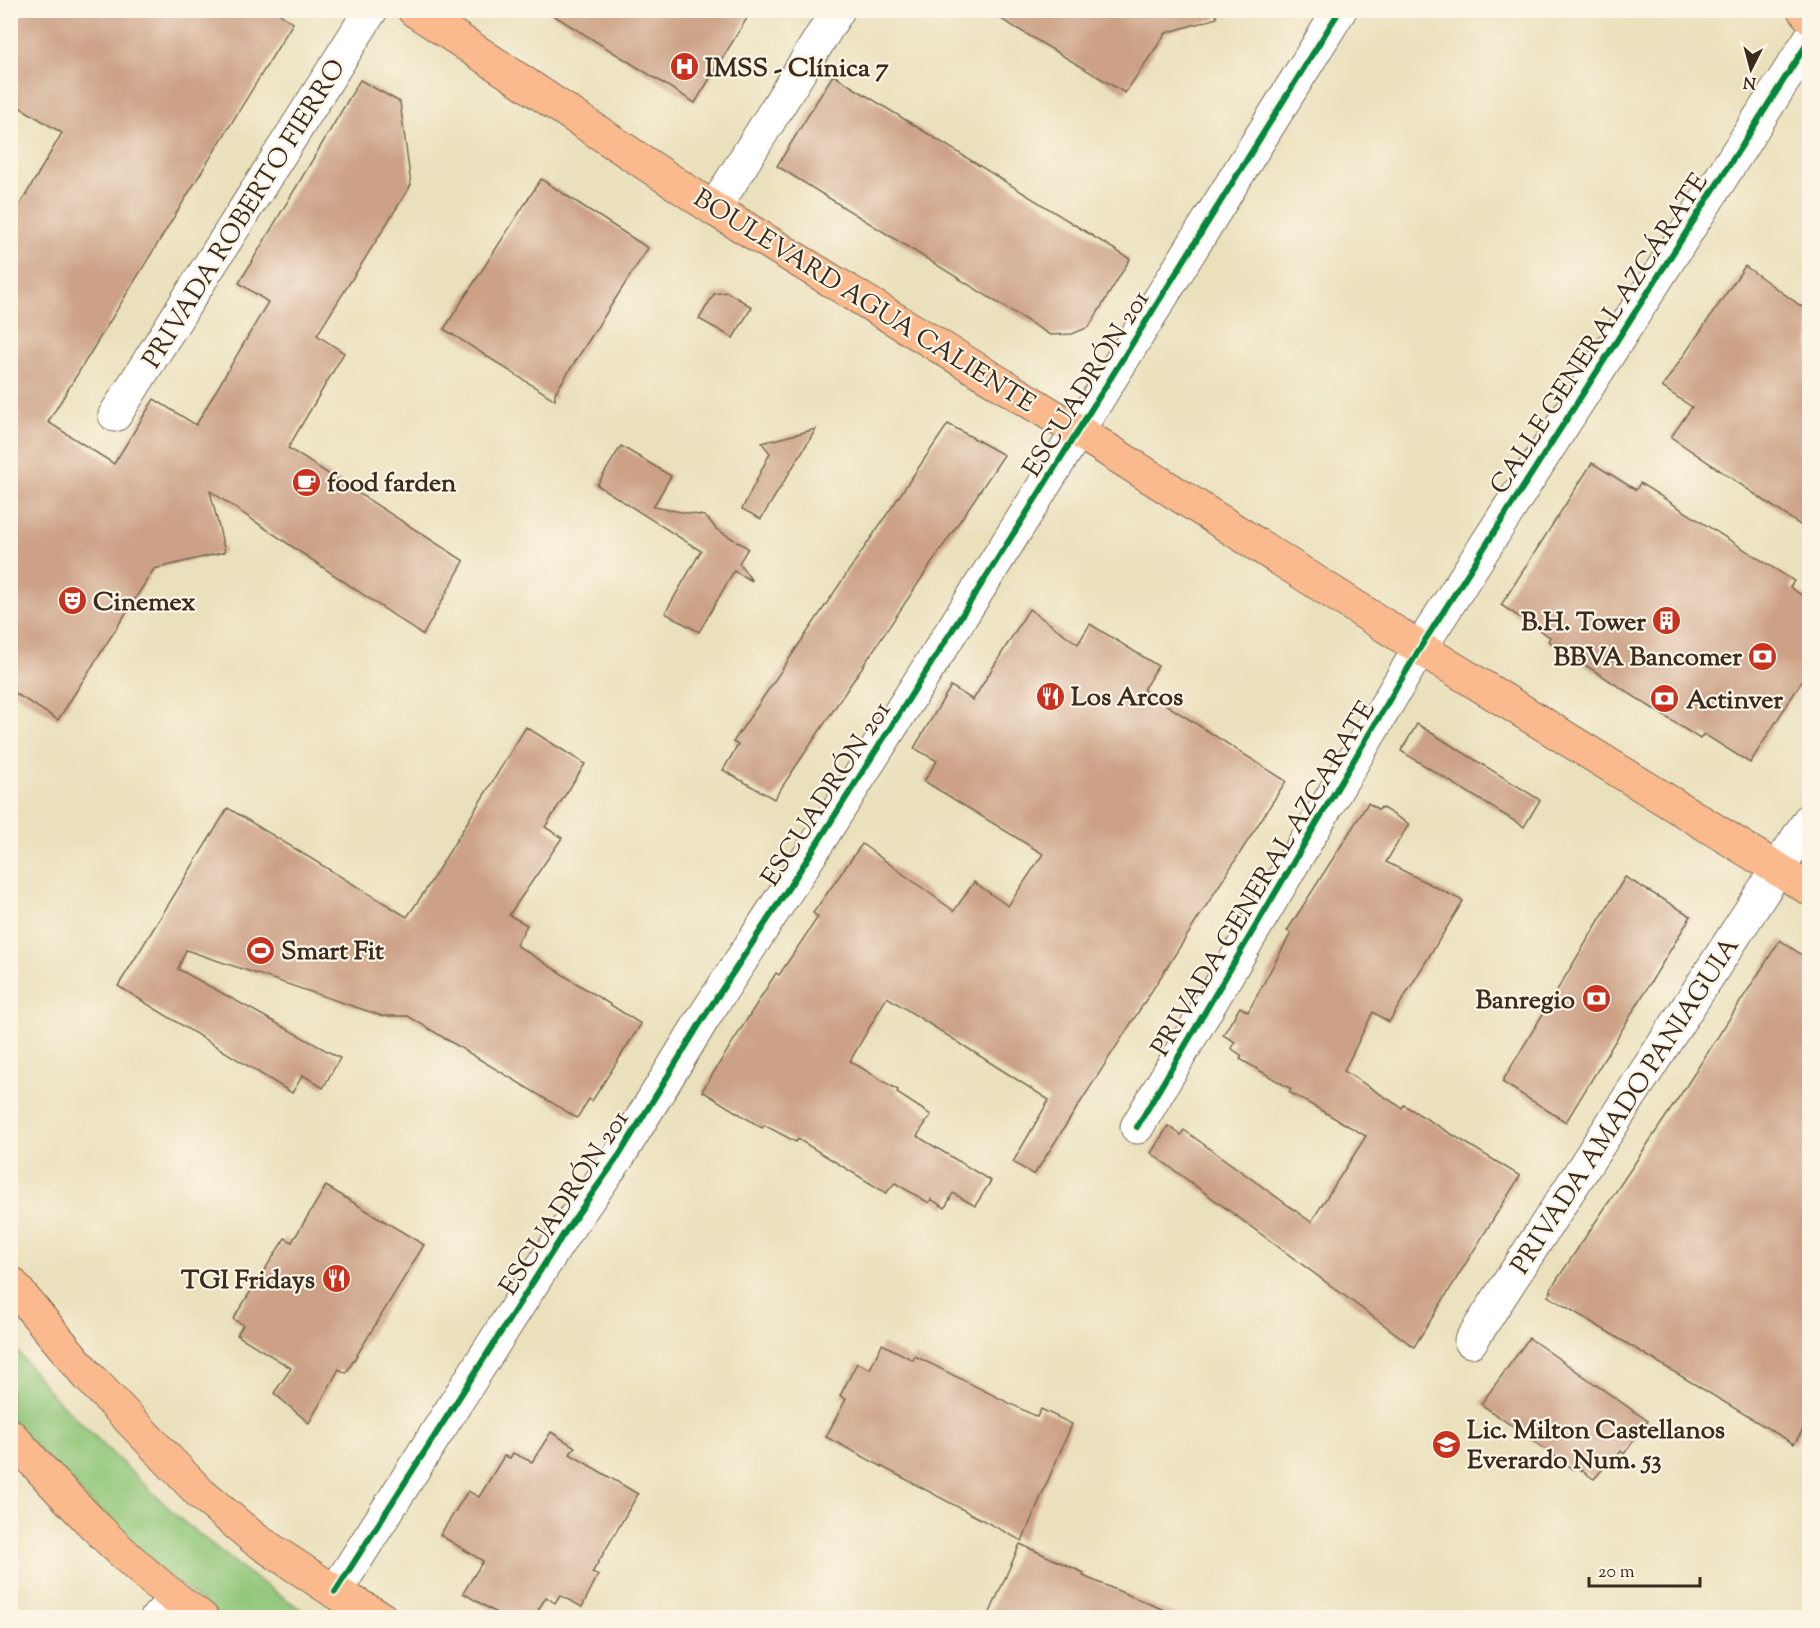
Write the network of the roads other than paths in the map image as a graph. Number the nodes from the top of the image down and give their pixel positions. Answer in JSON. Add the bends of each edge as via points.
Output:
{"nodes":[{"id":1,"x":371,"y":10,"type":"edge"},
{"id":2,"x":414,"y":10,"type":"edge"},
{"id":3,"x":838,"y":10,"type":"edge"},
{"id":4,"x":1340,"y":10,"type":"edge"},
{"id":5,"x":1804,"y":10,"type":"edge"},
{"id":6,"x":1809,"y":18,"type":"edge"},
{"id":7,"x":1809,"y":39,"type":"edge"},
{"id":8,"x":714,"y":209,"type":"junction"},
{"id":9,"x":115,"y":415,"type":"dead end"},
{"id":10,"x":1078,"y":431,"type":"junction"},
{"id":11,"x":1420,"y":648,"type":"junction"},
{"id":12,"x":1809,"y":819,"type":"edge"},
{"id":13,"x":1777,"y":869,"type":"junction"},
{"id":14,"x":1809,"y":890,"type":"edge"},
{"id":15,"x":1137,"y":1127,"type":"dead end"},
{"id":16,"x":10,"y":1282,"type":"edge"},
{"id":17,"x":1471,"y":1341,"type":"dead end"},
{"id":18,"x":10,"y":1435,"type":"edge"},
{"id":19,"x":335,"y":1592,"type":"junction"},
{"id":20,"x":166,"y":1608,"type":"edge"},
{"id":21,"x":202,"y":1617,"type":"edge"},
{"id":22,"x":381,"y":1617,"type":"edge"}],
"edges":[{"from":1,"to":9,"type":"street","name":"PRIVADA ROBERTO FIERRO"},
{"from":2,"to":8,"type":"main road","name":"BOULEVARD AGUA CALIENTE"},
{"from":3,"to":8,"type":"street"},
{"from":4,"to":10,"type":"street","name":"ESCUADRÓN 201"},
{"from":5,"to":6,"type":"main road"},
{"from":7,"to":11,"type":"street","name":"CALLE GENERAL AZCÁRATE"},
{"from":8,"to":10,"type":"main road","name":"BOULEVARD AGUA CALIENTE"},
{"from":10,"to":11,"type":"main road","name":"BOULEVARD AGUA CALIENTE"},
{"from":10,"to":19,"type":"street","name":"ESCUADRÓN 201","via":[[620,1154],[563,1235]]},
{"from":11,"to":13,"type":"main road","name":"BOULEVARD AGUA CALIENTE"},
{"from":11,"to":15,"type":"street","name":"PRIVADA GENERAL AZCARATE"},
{"from":12,"to":13,"type":"street","name":"PRIVADA AMADO PANIAGUIA"},
{"from":13,"to":14,"type":"main road","name":"BOULEVARD AGUA CALIENTE"},
{"from":13,"to":17,"type":"street","name":"PRIVADA AMADO PANIAGUIA"},
{"from":16,"to":19,"type":"main road","via":[[88,1376],[201,1494],[255,1539]]},
{"from":18,"to":20,"type":"main road","via":[[146,1574]]},
{"from":19,"to":22,"type":"main road"},
{"from":20,"to":21,"type":"main road"}]}
